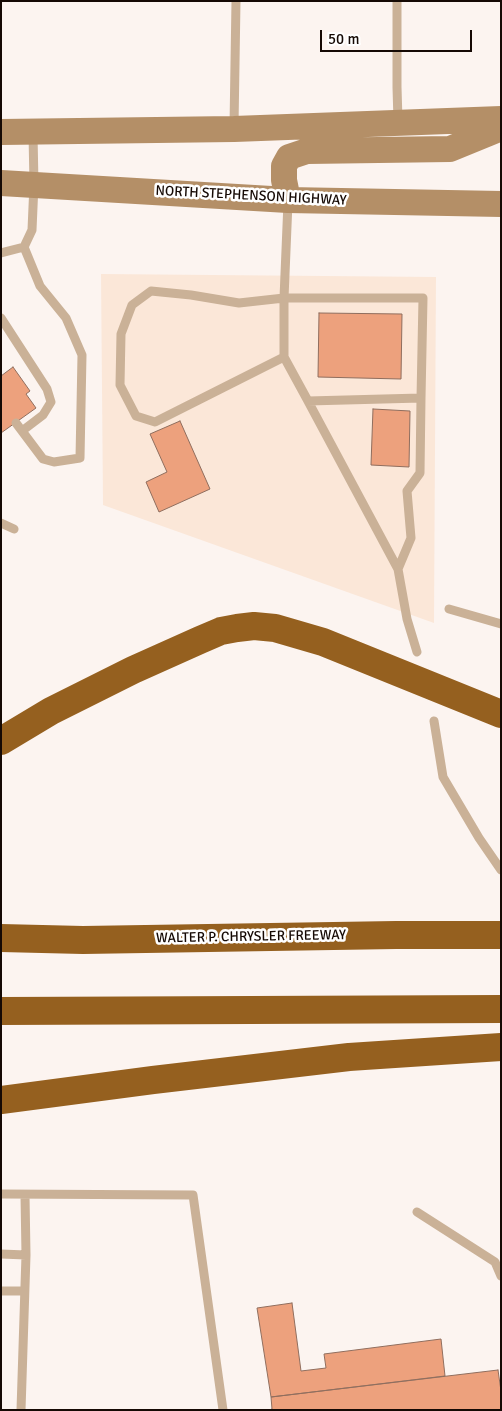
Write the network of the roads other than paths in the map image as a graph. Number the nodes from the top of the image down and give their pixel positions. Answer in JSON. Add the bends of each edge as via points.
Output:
{"nodes":[{"id":1,"x":236,"y":1,"type":"edge"},
{"id":2,"x":397,"y":1,"type":"edge"},
{"id":3,"x":501,"y":119,"type":"edge"},
{"id":4,"x":398,"y":123,"type":"junction"},
{"id":5,"x":501,"y":128,"type":"edge"},
{"id":6,"x":234,"y":129,"type":"junction"},
{"id":7,"x":1,"y":132,"type":"edge"},
{"id":8,"x":33,"y":132,"type":"junction"},
{"id":9,"x":1,"y":183,"type":"edge"},
{"id":10,"x":34,"y":184,"type":"junction"},
{"id":11,"x":288,"y":200,"type":"junction"},
{"id":12,"x":501,"y":204,"type":"edge"},
{"id":13,"x":24,"y":247,"type":"junction"},
{"id":14,"x":1,"y":253,"type":"edge"},
{"id":15,"x":284,"y":298,"type":"junction"},
{"id":16,"x":1,"y":318,"type":"edge"},
{"id":17,"x":284,"y":357,"type":"junction"},
{"id":18,"x":421,"y":398,"type":"junction"},
{"id":19,"x":308,"y":401,"type":"junction"},
{"id":20,"x":16,"y":423,"type":"dead end"},
{"id":21,"x":22,"y":431,"type":"junction"},
{"id":22,"x":1,"y":523,"type":"edge"},
{"id":23,"x":14,"y":529,"type":"dead end"},
{"id":24,"x":398,"y":569,"type":"junction"},
{"id":25,"x":449,"y":609,"type":"dead end"},
{"id":26,"x":501,"y":624,"type":"edge"},
{"id":27,"x":417,"y":652,"type":"dead end"},
{"id":28,"x":51,"y":711,"type":"junction"},
{"id":29,"x":501,"y":714,"type":"edge"},
{"id":30,"x":434,"y":721,"type":"dead end"},
{"id":31,"x":1,"y":724,"type":"edge"},
{"id":32,"x":1,"y":741,"type":"edge"},
{"id":33,"x":501,"y":870,"type":"edge"},
{"id":34,"x":501,"y":935,"type":"edge"},
{"id":35,"x":1,"y":938,"type":"edge"},
{"id":36,"x":501,"y":1009,"type":"edge"},
{"id":37,"x":1,"y":1011,"type":"edge"},
{"id":38,"x":501,"y":1046,"type":"edge"},
{"id":39,"x":1,"y":1100,"type":"edge"},
{"id":40,"x":1,"y":1194,"type":"edge"},
{"id":41,"x":25,"y":1195,"type":"junction"},
{"id":42,"x":417,"y":1212,"type":"dead end"},
{"id":43,"x":1,"y":1254,"type":"edge"},
{"id":44,"x":26,"y":1255,"type":"junction"},
{"id":45,"x":501,"y":1276,"type":"edge"},
{"id":46,"x":1,"y":1290,"type":"edge"},
{"id":47,"x":24,"y":1291,"type":"junction"},
{"id":48,"x":21,"y":1410,"type":"edge"},
{"id":49,"x":223,"y":1410,"type":"edge"}],
"edges":[{"from":1,"to":6,"type":"lane"},
{"from":2,"to":4,"type":"lane"},
{"from":3,"to":4,"type":"main road"},
{"from":4,"to":6,"type":"main road"},
{"from":5,"to":11,"type":"main road","via":[[450,149],[307,151],[289,157],[284,166]]},
{"from":6,"to":8,"type":"main road"},
{"from":7,"to":8,"type":"main road"},
{"from":8,"to":10,"type":"lane"},
{"from":9,"to":10,"type":"main road","name":"NORTH STEPHENSON HIGHWAY"},
{"from":10,"to":11,"type":"main road","name":"NORTH STEPHENSON HIGHWAY"},
{"from":10,"to":13,"type":"lane","via":[[32,230]]},
{"from":11,"to":12,"type":"main road","name":"NORTH STEPHENSON HIGHWAY"},
{"from":11,"to":15,"type":"lane"},
{"from":13,"to":14,"type":"lane"},
{"from":13,"to":21,"type":"lane","via":[[40,286],[66,318],[82,355],[80,458],[54,462],[42,460]]},
{"from":15,"to":17,"type":"lane"},
{"from":15,"to":17,"type":"lane","via":[[239,303],[151,291],[132,306],[121,334],[120,385],[136,416],[155,422]]},
{"from":15,"to":18,"type":"lane","via":[[423,298]]},
{"from":16,"to":21,"type":"lane","via":[[47,389],[51,402],[43,415]]},
{"from":17,"to":19,"type":"lane"},
{"from":18,"to":19,"type":"lane"},
{"from":18,"to":24,"type":"lane","via":[[420,473],[407,491],[411,538]]},
{"from":19,"to":24,"type":"lane"},
{"from":20,"to":21,"type":"lane"},
{"from":22,"to":23,"type":"lane"},
{"from":24,"to":27,"type":"lane"},
{"from":25,"to":26,"type":"lane"},
{"from":28,"to":29,"type":"highway","via":[[221,631],[254,626],[275,628],[323,642]]},
{"from":28,"to":31,"type":"highway"},
{"from":28,"to":32,"type":"highway"},
{"from":30,"to":33,"type":"lane","via":[[443,777]]},
{"from":34,"to":35,"type":"highway","name":"WALTER P. CHRYSLER FREEWAY"},
{"from":36,"to":37,"type":"highway"},
{"from":38,"to":39,"type":"highway","via":[[349,1057]]},
{"from":40,"to":41,"type":"lane"},
{"from":41,"to":44,"type":"lane"},
{"from":41,"to":49,"type":"lane","via":[[193,1195]]},
{"from":42,"to":45,"type":"lane","via":[[495,1262]]},
{"from":43,"to":44,"type":"lane"},
{"from":44,"to":47,"type":"lane"},
{"from":46,"to":47,"type":"lane"},
{"from":47,"to":48,"type":"lane"}]}
